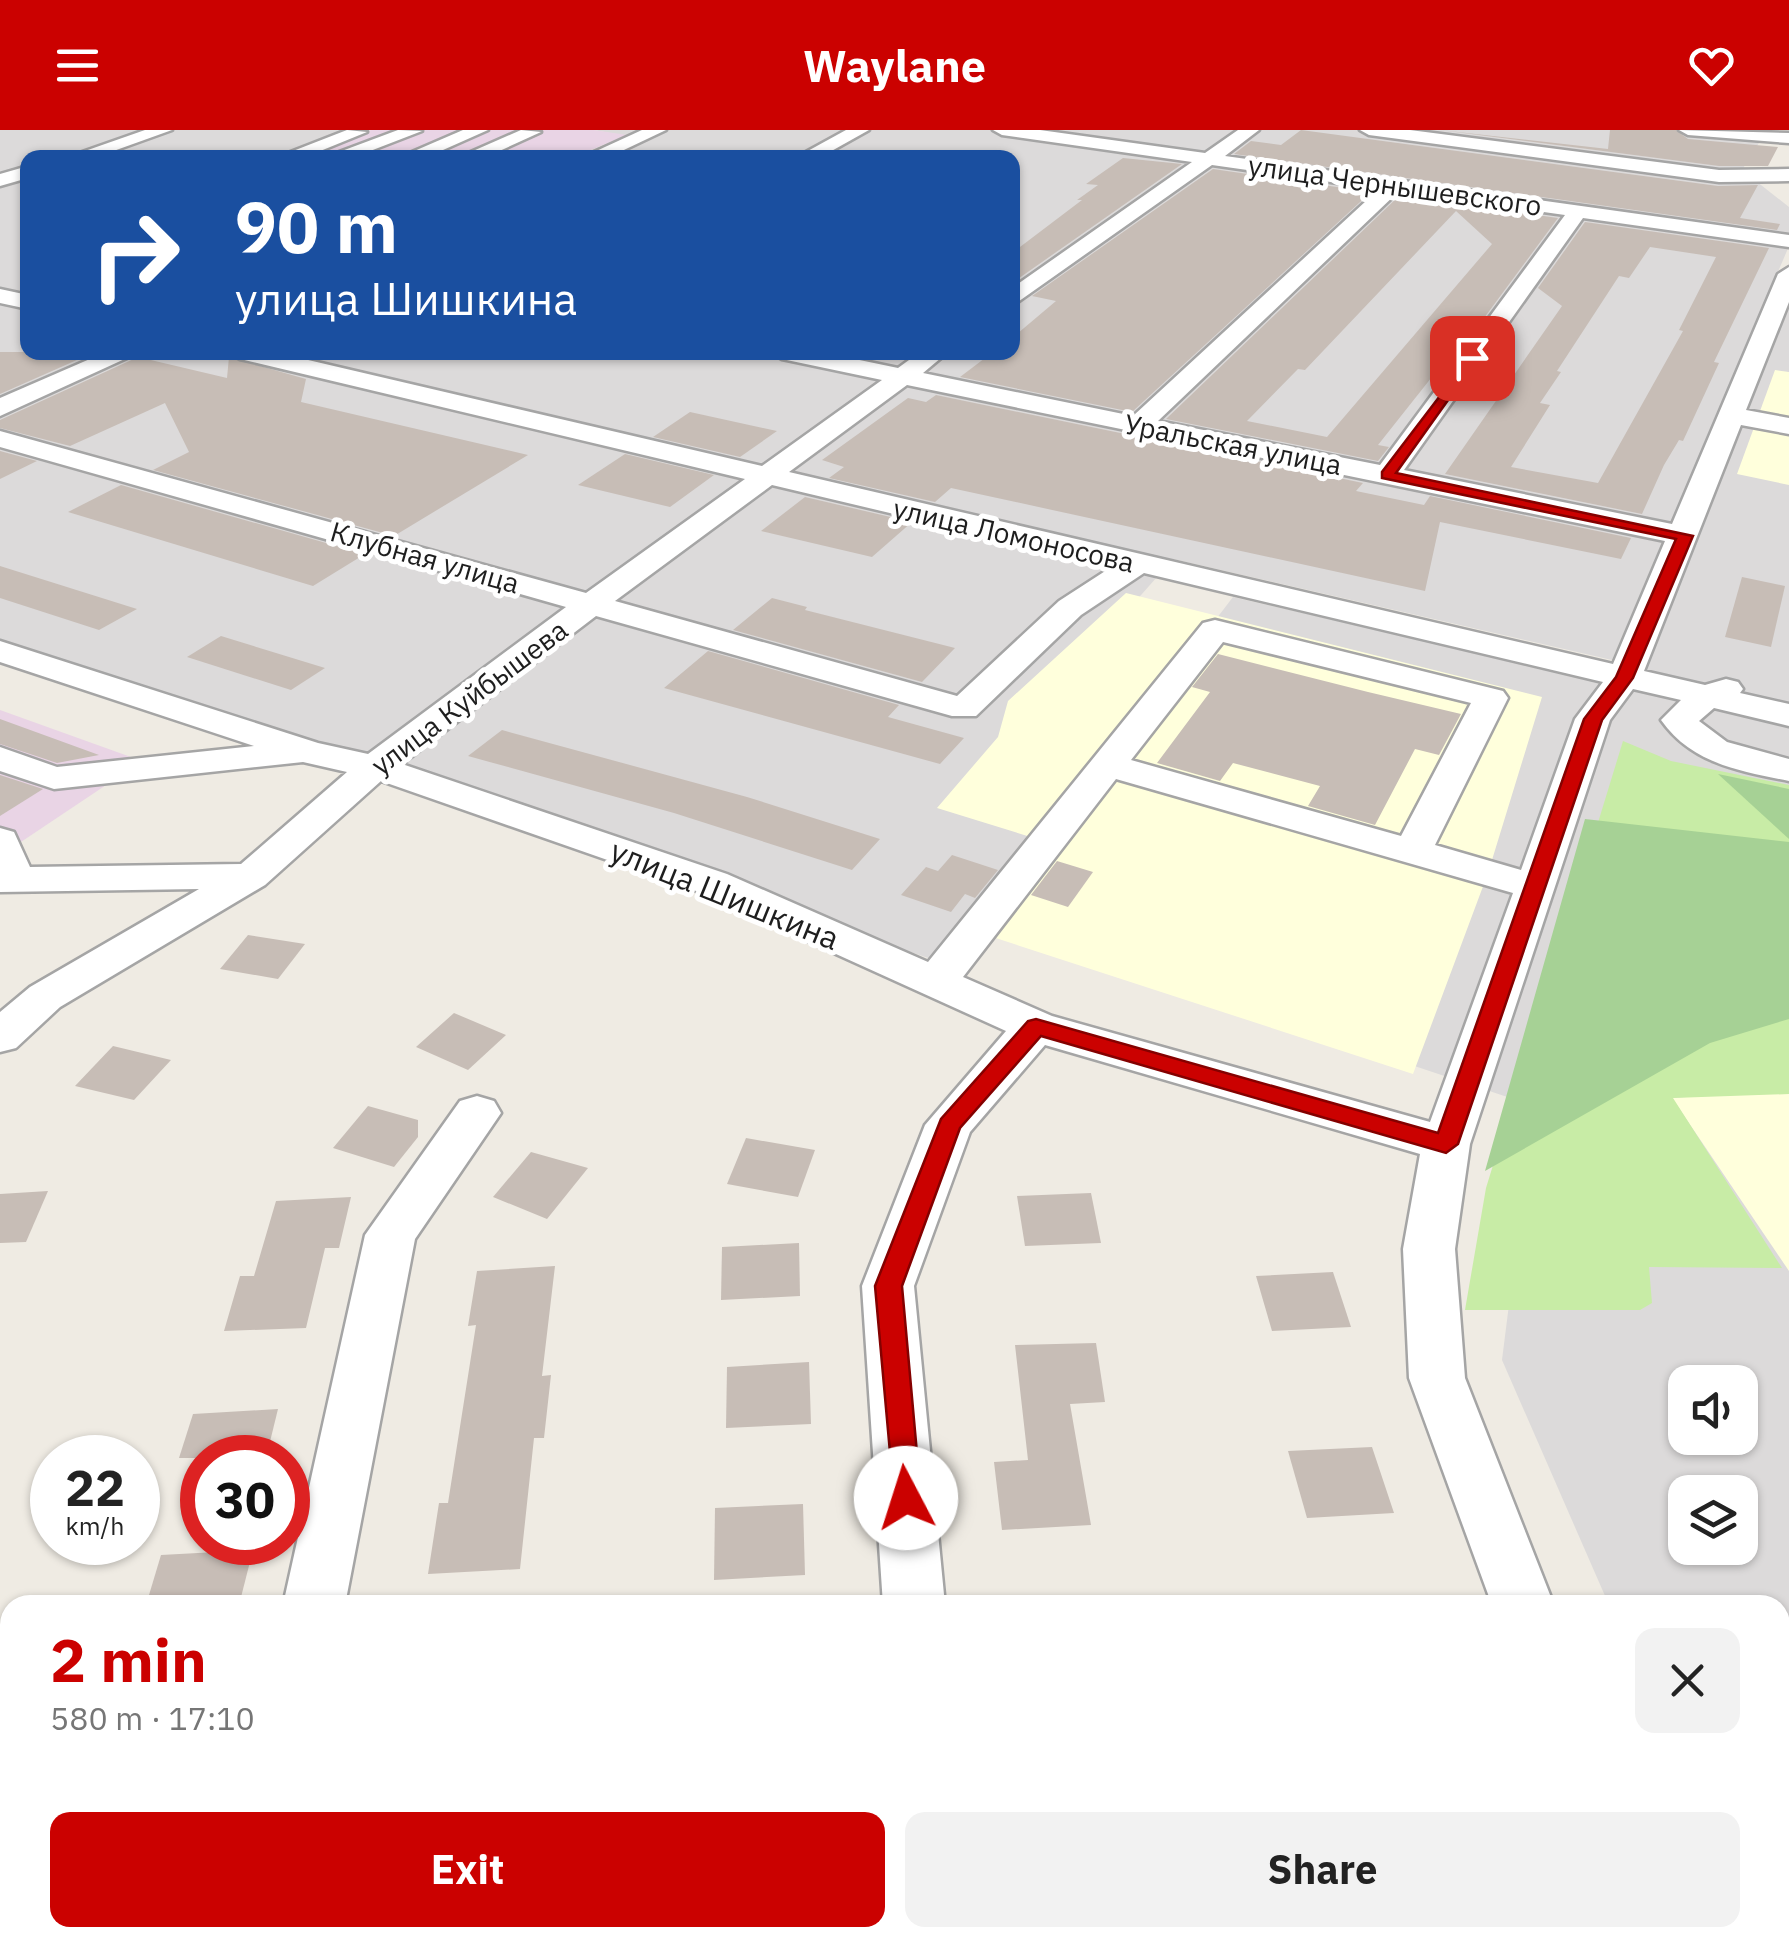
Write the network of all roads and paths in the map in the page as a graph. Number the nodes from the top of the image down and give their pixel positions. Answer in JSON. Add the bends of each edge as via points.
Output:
{"nodes":[{"id":1,"x":163,"y":130,"type":"edge"},
{"id":2,"x":364,"y":130,"type":"edge"},
{"id":3,"x":413,"y":130,"type":"edge"},
{"id":4,"x":478,"y":130,"type":"edge"},
{"id":5,"x":612,"y":130,"type":"edge"},
{"id":6,"x":860,"y":130,"type":"edge"},
{"id":7,"x":1002,"y":130,"type":"edge"},
{"id":8,"x":1250,"y":130,"type":"edge"},
{"id":9,"x":1369,"y":130,"type":"edge"},
{"id":10,"x":1688,"y":130,"type":"edge"},
{"id":11,"x":533,"y":132,"type":"edge"},
{"id":12,"x":651,"y":132,"type":"edge"},
{"id":13,"x":1042,"y":133,"type":"edge"},
{"id":14,"x":1787,"y":134,"type":"edge"},
{"id":15,"x":99,"y":150,"type":"edge"},
{"id":16,"x":305,"y":150,"type":"edge"},
{"id":17,"x":354,"y":150,"type":"edge"},
{"id":18,"x":427,"y":150,"type":"edge"},
{"id":19,"x":487,"y":150,"type":"edge"},
{"id":20,"x":609,"y":150,"type":"edge"},
{"id":21,"x":820,"y":150,"type":"edge"},
{"id":22,"x":1015,"y":150,"type":"dead end"},
{"id":23,"x":1210,"y":159,"type":"junction"},
{"id":24,"x":1789,"y":175,"type":"edge"},
{"id":25,"x":1394,"y":185,"type":"junction"},
{"id":26,"x":1578,"y":211,"type":"junction"},
{"id":27,"x":1789,"y":240,"type":"edge"},
{"id":28,"x":1789,"y":274,"type":"edge"},
{"id":29,"x":1020,"y":292,"type":"edge"},
{"id":30,"x":1782,"y":308,"type":"edge"},
{"id":31,"x":110,"y":360,"type":"edge"},
{"id":32,"x":274,"y":360,"type":"edge"},
{"id":33,"x":820,"y":360,"type":"edge"},
{"id":34,"x":925,"y":360,"type":"edge"},
{"id":35,"x":902,"y":377,"type":"junction"},
{"id":36,"x":0,"y":408,"type":"edge"},
{"id":37,"x":1733,"y":416,"type":"junction"},
{"id":38,"x":1138,"y":425,"type":"junction"},
{"id":39,"x":1789,"y":426,"type":"edge"},
{"id":40,"x":0,"y":439,"type":"edge"},
{"id":41,"x":1387,"y":475,"type":"junction"},
{"id":42,"x":765,"y":476,"type":"junction"},
{"id":43,"x":1685,"y":536,"type":"junction"},
{"id":44,"x":1138,"y":564,"type":"junction"},
{"id":45,"x":592,"y":604,"type":"junction"},
{"id":46,"x":1376,"y":620,"type":"junction"},
{"id":47,"x":0,"y":651,"type":"edge"},
{"id":48,"x":1340,"y":661,"type":"junction"},
{"id":49,"x":1624,"y":678,"type":"junction"},
{"id":50,"x":1789,"y":692,"type":"edge"},
{"id":51,"x":1706,"y":697,"type":"junction"},
{"id":52,"x":1789,"y":715,"type":"edge"},
{"id":53,"x":308,"y":752,"type":"junction"},
{"id":54,"x":0,"y":758,"type":"edge"},
{"id":55,"x":1107,"y":765,"type":"junction"},
{"id":56,"x":375,"y":767,"type":"junction"},
{"id":57,"x":1789,"y":770,"type":"edge"},
{"id":58,"x":0,"y":840,"type":"edge"},
{"id":59,"x":1412,"y":852,"type":"junction"},
{"id":60,"x":251,"y":876,"type":"junction"},
{"id":61,"x":7,"y":879,"type":"edge"},
{"id":62,"x":1534,"y":886,"type":"junction"},
{"id":63,"x":936,"y":982,"type":"junction"},
{"id":64,"x":45,"y":998,"type":"junction"},
{"id":65,"x":0,"y":1009,"type":"edge"},
{"id":66,"x":1036,"y":1026,"type":"junction"},
{"id":67,"x":0,"y":1037,"type":"edge"},
{"id":68,"x":477,"y":1113,"type":"dead end"},
{"id":69,"x":1446,"y":1144,"type":"junction"},
{"id":70,"x":316,"y":1595,"type":"edge"},
{"id":71,"x":913,"y":1595,"type":"edge"},
{"id":72,"x":1519,"y":1595,"type":"edge"}],
"edges":[{"from":1,"to":15,"type":"street"},
{"from":2,"to":16,"type":"street"},
{"from":3,"to":17,"type":"street"},
{"from":4,"to":18,"type":"street"},
{"from":5,"to":12,"type":"street"},
{"from":6,"to":21,"type":"street"},
{"from":7,"to":13,"type":"street","name":"улица Чернышевского"},
{"from":8,"to":23,"type":"street"},
{"from":9,"to":24,"type":"street","via":[[1719,176]]},
{"from":10,"to":14,"type":"street"},
{"from":11,"to":19,"type":"street"},
{"from":12,"to":20,"type":"street"},
{"from":13,"to":22,"type":"street"},
{"from":13,"to":23,"type":"street","name":"улица Чернышевского"},
{"from":23,"to":25,"type":"street","name":"улица Чернышевского"},
{"from":23,"to":29,"type":"street"},
{"from":25,"to":26,"type":"street","name":"улица Чернышевского"},
{"from":25,"to":38,"type":"street"},
{"from":26,"to":27,"type":"street","name":"улица Чернышевского"},
{"from":26,"to":41,"type":"street"},
{"from":28,"to":30,"type":"street"},
{"from":30,"to":37,"type":"street","via":[[1763,364]]},
{"from":31,"to":36,"type":"street"},
{"from":32,"to":42,"type":"street","name":"улица Ломоносова"},
{"from":33,"to":35,"type":"street","name":"Уральская улица"},
{"from":34,"to":35,"type":"street","name":"улица Куйбышева"},
{"from":35,"to":38,"type":"street","name":"Уральская улица"},
{"from":35,"to":42,"type":"street","name":"улица Куйбышева"},
{"from":37,"to":39,"type":"street"},
{"from":37,"to":43,"type":"street"},
{"from":38,"to":41,"type":"street","name":"Уральская улица"},
{"from":40,"to":45,"type":"street","name":"Клубная улица"},
{"from":41,"to":43,"type":"street","name":"Уральская улица"},
{"from":42,"to":44,"type":"street","name":"улица Ломоносова"},
{"from":42,"to":45,"type":"street","name":"улица Куйбышева"},
{"from":43,"to":49,"type":"street"},
{"from":44,"to":45,"type":"street","name":"Клубная улица","via":[[1070,608],[964,709]]},
{"from":44,"to":46,"type":"street","name":"улица Ломоносова"},
{"from":45,"to":56,"type":"street","name":"улица Куйбышева"},
{"from":46,"to":48,"type":"street"},
{"from":46,"to":49,"type":"street","name":"улица Ломоносова"},
{"from":47,"to":53,"type":"street","name":"улица Шишкина"},
{"from":48,"to":55,"type":"street","via":[[1215,630]]},
{"from":48,"to":59,"type":"street","via":[[1490,698]]},
{"from":49,"to":51,"type":"street","name":"улица Ломоносова"},
{"from":49,"to":62,"type":"street","via":[[1593,719]]},
{"from":50,"to":51,"type":"street","via":[[1744,683]]},
{"from":51,"to":52,"type":"street","name":"улица Ломоносова"},
{"from":51,"to":57,"type":"street","via":[[1679,720],[1690,738],[1735,759]]},
{"from":53,"to":54,"type":"street","via":[[54,778]]},
{"from":53,"to":56,"type":"street","name":"улица Шишкина"},
{"from":55,"to":59,"type":"street"},
{"from":55,"to":63,"type":"street"},
{"from":56,"to":60,"type":"street","name":"улица Куйбышева"},
{"from":56,"to":63,"type":"street","name":"улица Шишкина","via":[[713,882]]},
{"from":58,"to":61,"type":"street"},
{"from":59,"to":62,"type":"street"},
{"from":60,"to":61,"type":"street"},
{"from":60,"to":64,"type":"street","name":"улица Куйбышева"},
{"from":62,"to":69,"type":"street"},
{"from":63,"to":66,"type":"street","name":"улица Шишкина"},
{"from":64,"to":65,"type":"street"},
{"from":64,"to":67,"type":"street","name":"улица Куйбышева"},
{"from":66,"to":69,"type":"street","name":"улица Шишкина"},
{"from":66,"to":71,"type":"street","via":[[949,1125],[888,1286]]},
{"from":68,"to":70,"type":"street","via":[[390,1235]]},
{"from":69,"to":72,"type":"street","via":[[1429,1249],[1436,1378]]}]}
